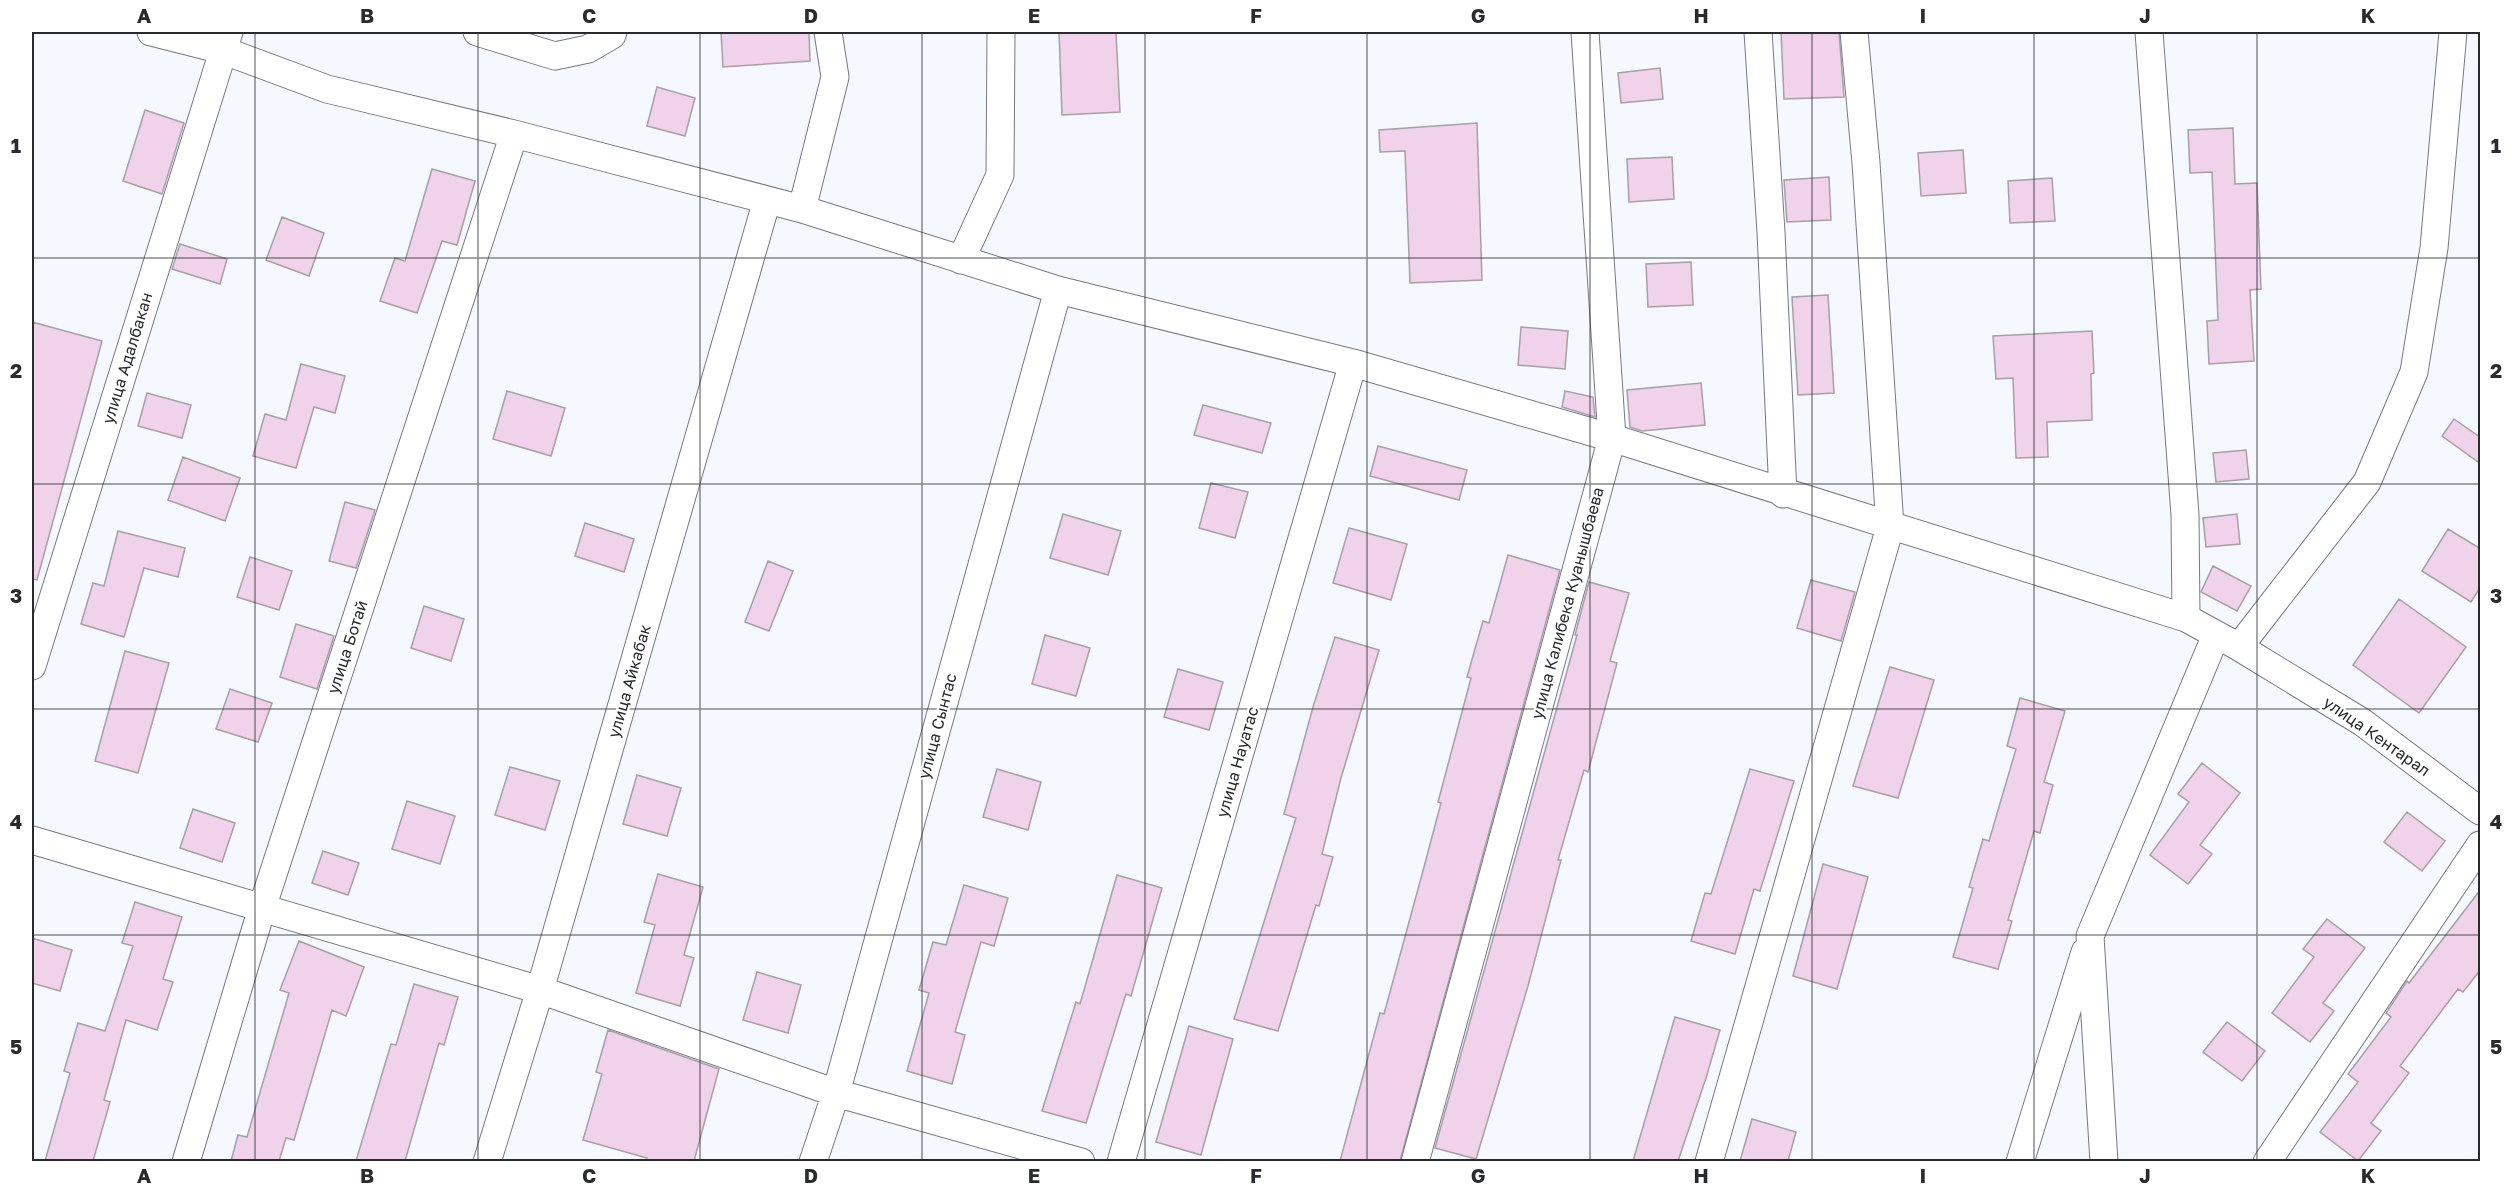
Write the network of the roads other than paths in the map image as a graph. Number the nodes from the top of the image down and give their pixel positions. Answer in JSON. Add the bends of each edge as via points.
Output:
{"nodes":[{"id":1,"x":151,"y":32,"type":"edge"},
{"id":2,"x":477,"y":32,"type":"edge"},
{"id":3,"x":613,"y":32,"type":"edge"},
{"id":4,"x":828,"y":32,"type":"edge"},
{"id":5,"x":1001,"y":32,"type":"edge"},
{"id":6,"x":1586,"y":32,"type":"edge"},
{"id":7,"x":1758,"y":32,"type":"edge"},
{"id":8,"x":1854,"y":32,"type":"edge"},
{"id":9,"x":2149,"y":32,"type":"edge"},
{"id":10,"x":2452,"y":32,"type":"edge"},
{"id":11,"x":226,"y":40,"type":"edge"},
{"id":12,"x":514,"y":134,"type":"junction"},
{"id":13,"x":767,"y":200,"type":"junction"},
{"id":14,"x":802,"y":209,"type":"junction"},
{"id":15,"x":961,"y":260,"type":"junction"},
{"id":16,"x":1058,"y":290,"type":"junction"},
{"id":17,"x":1353,"y":363,"type":"junction"},
{"id":18,"x":1612,"y":438,"type":"junction"},
{"id":19,"x":1783,"y":494,"type":"junction"},
{"id":20,"x":1890,"y":527,"type":"junction"},
{"id":21,"x":2186,"y":618,"type":"junction"},
{"id":22,"x":2228,"y":641,"type":"junction"},
{"id":23,"x":32,"y":666,"type":"edge"},
{"id":24,"x":2481,"y":811,"type":"edge"},
{"id":25,"x":32,"y":840,"type":"edge"},
{"id":26,"x":2481,"y":845,"type":"edge"},
{"id":27,"x":262,"y":908,"type":"junction"},
{"id":28,"x":2090,"y":936,"type":"junction"},
{"id":29,"x":540,"y":990,"type":"junction"},
{"id":30,"x":836,"y":1093,"type":"junction"},
{"id":31,"x":186,"y":1161,"type":"edge"},
{"id":32,"x":487,"y":1161,"type":"edge"},
{"id":33,"x":813,"y":1161,"type":"edge"},
{"id":34,"x":1081,"y":1161,"type":"edge"},
{"id":35,"x":1121,"y":1161,"type":"edge"},
{"id":36,"x":1415,"y":1161,"type":"edge"},
{"id":37,"x":1710,"y":1161,"type":"edge"},
{"id":38,"x":2020,"y":1161,"type":"edge"},
{"id":39,"x":2104,"y":1161,"type":"edge"},
{"id":40,"x":2267,"y":1161,"type":"edge"}],
"edges":[{"from":1,"to":11,"type":"street","name":"улица Кентарал"},
{"from":2,"to":3,"type":"street","via":[[555,56],[588,49]]},
{"from":4,"to":14,"type":"street","via":[[836,77]]},
{"from":5,"to":15,"type":"street","via":[[1000,175]]},
{"from":6,"to":18,"type":"street","name":"улица Калибека Куанышбаева"},
{"from":7,"to":19,"type":"street"},
{"from":8,"to":20,"type":"street"},
{"from":9,"to":21,"type":"street","via":[[2185,515]]},
{"from":10,"to":22,"type":"street","via":[[2434,248],[2414,372],[2367,482]]},
{"from":11,"to":12,"type":"street","name":"улица Кентарал","via":[[327,89]]},
{"from":11,"to":23,"type":"street","name":"улица Адалбакан"},
{"from":12,"to":13,"type":"street","name":"улица Кентарал"},
{"from":12,"to":27,"type":"street","name":"улица Ботай"},
{"from":13,"to":14,"type":"street","name":"улица Кентарал"},
{"from":13,"to":29,"type":"street","name":"улица Айкабак"},
{"from":14,"to":15,"type":"street","name":"улица Кентарал"},
{"from":15,"to":16,"type":"street","name":"улица Кентарал"},
{"from":16,"to":17,"type":"street","name":"улица Кентарал"},
{"from":16,"to":30,"type":"street","name":"улица Сынтас"},
{"from":17,"to":18,"type":"street","name":"улица Кентарал"},
{"from":17,"to":35,"type":"street","name":"улица Науатас"},
{"from":18,"to":19,"type":"street","name":"улица Кентарал"},
{"from":18,"to":36,"type":"street","name":"улица Калибека Куанышбаева"},
{"from":19,"to":20,"type":"street","name":"улица Кентарал"},
{"from":20,"to":21,"type":"street","name":"улица Кентарал"},
{"from":20,"to":37,"type":"street"},
{"from":21,"to":22,"type":"street","name":"улица Кентарал"},
{"from":22,"to":24,"type":"street","name":"улица Кентарал","via":[[2362,722]]},
{"from":22,"to":28,"type":"street"},
{"from":25,"to":27,"type":"street"},
{"from":26,"to":40,"type":"street"},
{"from":27,"to":29,"type":"street"},
{"from":27,"to":31,"type":"street","name":"улица Ботай"},
{"from":28,"to":38,"type":"street"},
{"from":28,"to":39,"type":"street"},
{"from":29,"to":30,"type":"street"},
{"from":29,"to":32,"type":"street","name":"улица Айкабак"},
{"from":30,"to":33,"type":"street","name":"улица Сынтас"},
{"from":30,"to":34,"type":"street"}]}
